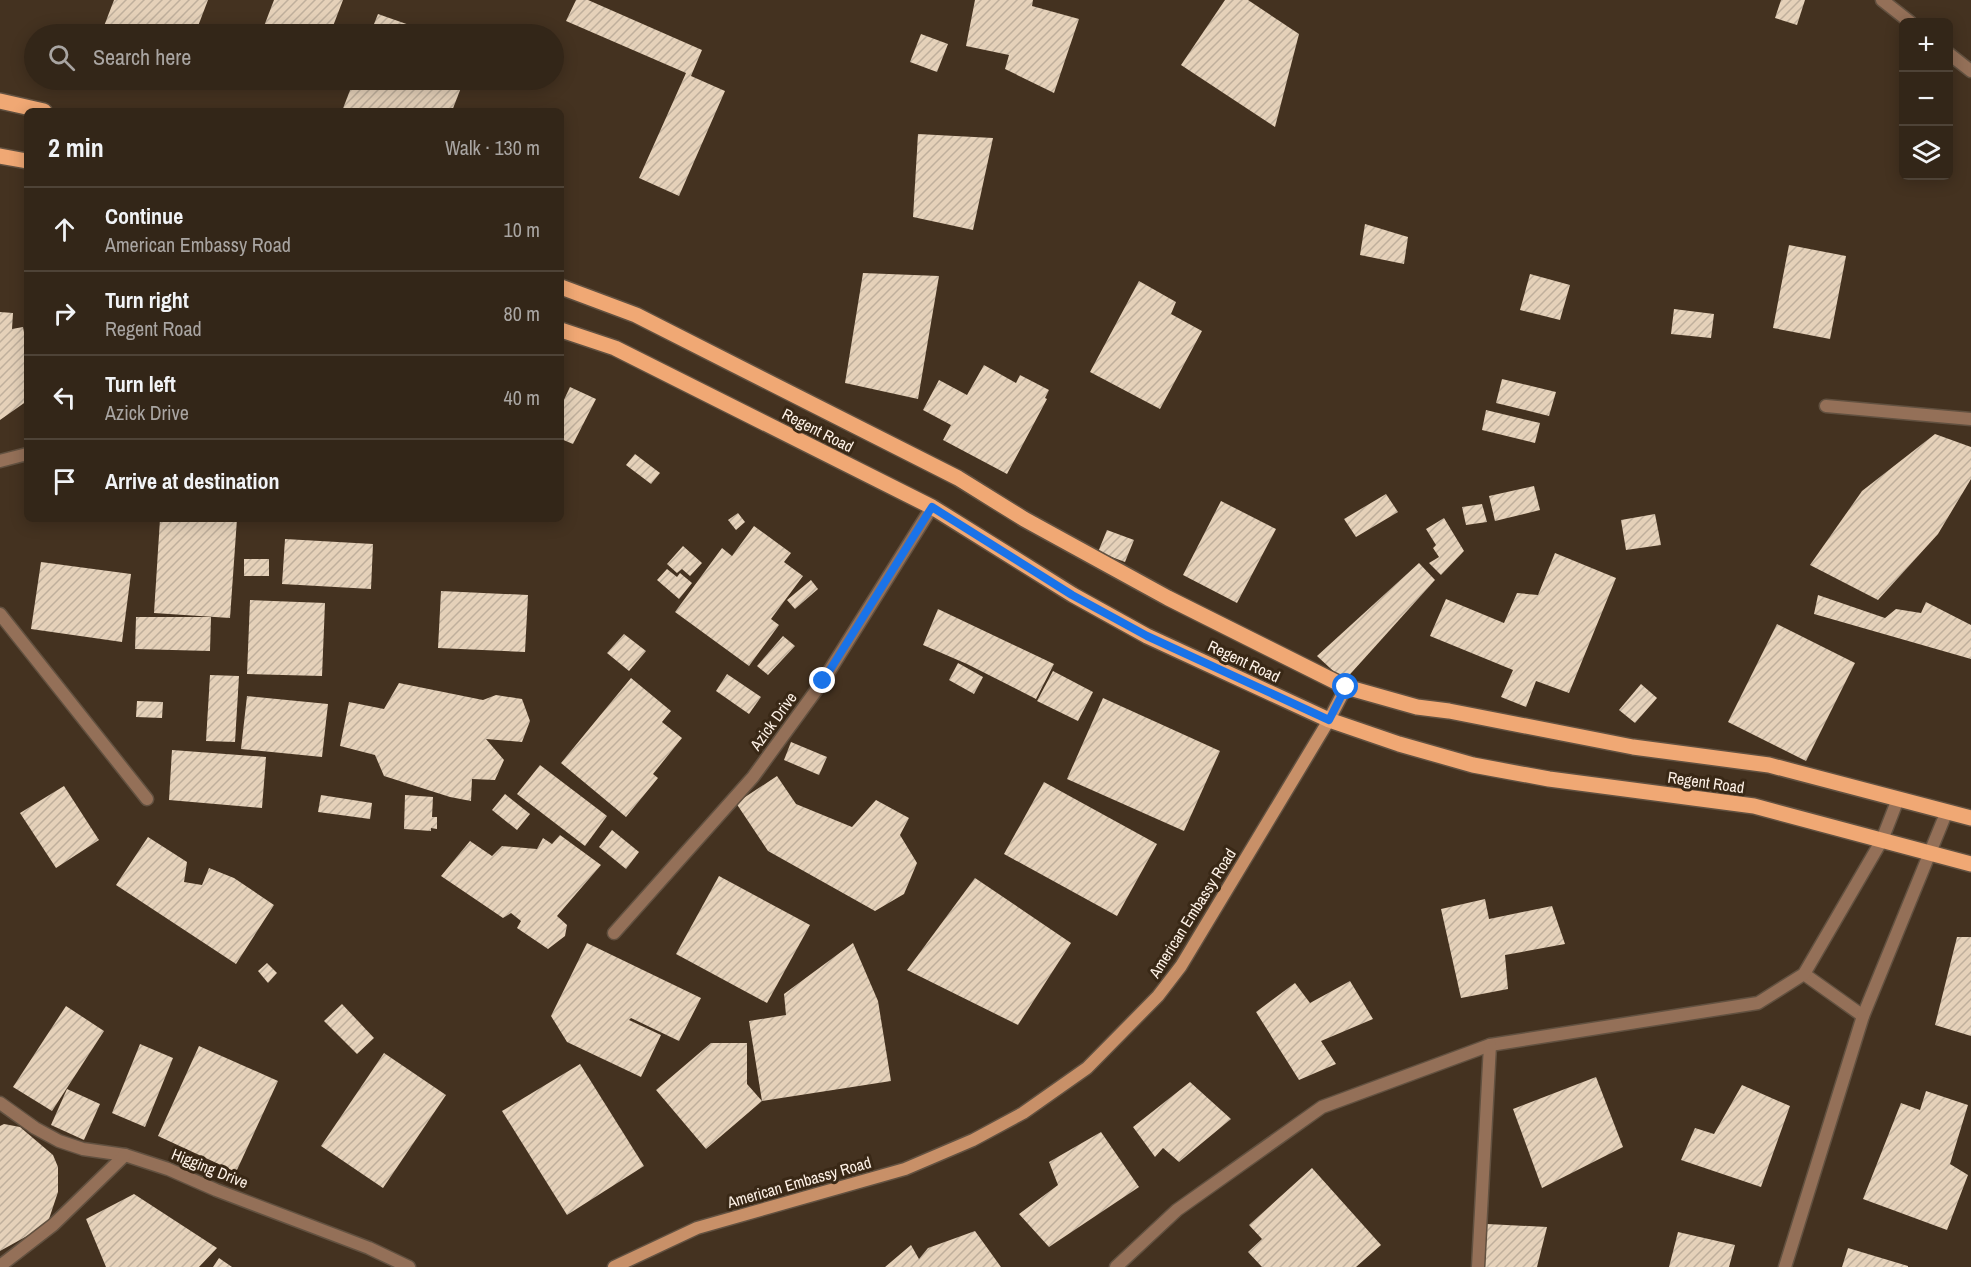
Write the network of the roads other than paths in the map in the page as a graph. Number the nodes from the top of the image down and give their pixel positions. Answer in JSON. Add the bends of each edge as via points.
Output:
{"nodes":[{"id":1,"x":1882,"y":0,"type":"edge"},
{"id":2,"x":1905,"y":18,"type":"edge"},
{"id":3,"x":1953,"y":57,"type":"edge"},
{"id":4,"x":1971,"y":71,"type":"edge"},
{"id":5,"x":0,"y":102,"type":"edge"},
{"id":6,"x":29,"y":108,"type":"edge"},
{"id":7,"x":0,"y":156,"type":"edge"},
{"id":8,"x":24,"y":160,"type":"edge"},
{"id":9,"x":564,"y":288,"type":"edge"},
{"id":10,"x":564,"y":331,"type":"edge"},
{"id":11,"x":1826,"y":406,"type":"dead end"},
{"id":12,"x":1971,"y":419,"type":"edge"},
{"id":13,"x":24,"y":455,"type":"edge"},
{"id":14,"x":0,"y":461,"type":"edge"},
{"id":15,"x":932,"y":507,"type":"junction"},
{"id":16,"x":0,"y":614,"type":"edge"},
{"id":17,"x":1346,"y":687,"type":"junction"},
{"id":18,"x":1329,"y":720,"type":"junction"},
{"id":19,"x":147,"y":799,"type":"dead end"},
{"id":20,"x":1899,"y":799,"type":"junction"},
{"id":21,"x":1947,"y":811,"type":"junction"},
{"id":22,"x":1971,"y":818,"type":"edge"},
{"id":23,"x":1882,"y":840,"type":"junction"},
{"id":24,"x":1931,"y":852,"type":"junction"},
{"id":25,"x":1971,"y":864,"type":"edge"},
{"id":26,"x":614,"y":933,"type":"dead end"},
{"id":27,"x":1804,"y":974,"type":"junction"},
{"id":28,"x":1863,"y":1016,"type":"junction"},
{"id":29,"x":1490,"y":1045,"type":"junction"},
{"id":30,"x":0,"y":1103,"type":"edge"},
{"id":31,"x":125,"y":1155,"type":"junction"},
{"id":32,"x":0,"y":1266,"type":"edge"},
{"id":33,"x":409,"y":1267,"type":"edge"},
{"id":34,"x":614,"y":1267,"type":"edge"},
{"id":35,"x":1116,"y":1267,"type":"edge"},
{"id":36,"x":1478,"y":1267,"type":"edge"},
{"id":37,"x":1785,"y":1267,"type":"edge"}],
"edges":[{"from":1,"to":2,"type":"street"},
{"from":3,"to":4,"type":"street"},
{"from":5,"to":6,"type":"main road"},
{"from":7,"to":8,"type":"main road"},
{"from":9,"to":17,"type":"main road","name":"Regent Road","via":[[636,315],[958,478],[1168,598]]},
{"from":10,"to":15,"type":"main road","name":"Regent Road","via":[[615,348]]},
{"from":11,"to":12,"type":"street"},
{"from":13,"to":14,"type":"street"},
{"from":15,"to":18,"type":"main road","name":"Regent Road","via":[[1072,595],[1147,636]]},
{"from":15,"to":26,"type":"street","name":"Azick Drive","via":[[823,681],[753,777]]},
{"from":16,"to":19,"type":"street"},
{"from":17,"to":18,"type":"street","name":"American Embassy Road"},
{"from":17,"to":20,"type":"main road","name":"Regent Road","via":[[1417,706],[1633,747],[1769,765]]},
{"from":18,"to":23,"type":"main road","name":"Regent Road","via":[[1473,765],[1754,806]]},
{"from":18,"to":34,"type":"street","name":"American Embassy Road","via":[[1181,966],[1151,1004],[1087,1068],[1023,1113],[905,1169],[697,1228]]},
{"from":20,"to":21,"type":"main road","name":"Regent Road"},
{"from":20,"to":23,"type":"street"},
{"from":21,"to":22,"type":"main road","name":"Regent Road"},
{"from":21,"to":24,"type":"street"},
{"from":23,"to":24,"type":"main road","name":"Regent Road"},
{"from":23,"to":27,"type":"street"},
{"from":24,"to":25,"type":"main road","name":"Regent Road"},
{"from":24,"to":28,"type":"street"},
{"from":27,"to":28,"type":"street"},
{"from":27,"to":29,"type":"street","via":[[1758,1003]]},
{"from":28,"to":37,"type":"street"},
{"from":29,"to":35,"type":"street","via":[[1322,1107],[1177,1210]]},
{"from":29,"to":36,"type":"street"},
{"from":30,"to":31,"type":"street","name":"Higging Drive","via":[[58,1141]]},
{"from":31,"to":32,"type":"street","via":[[53,1225]]},
{"from":31,"to":33,"type":"street","name":"Higging Drive","via":[[369,1248]]}]}
